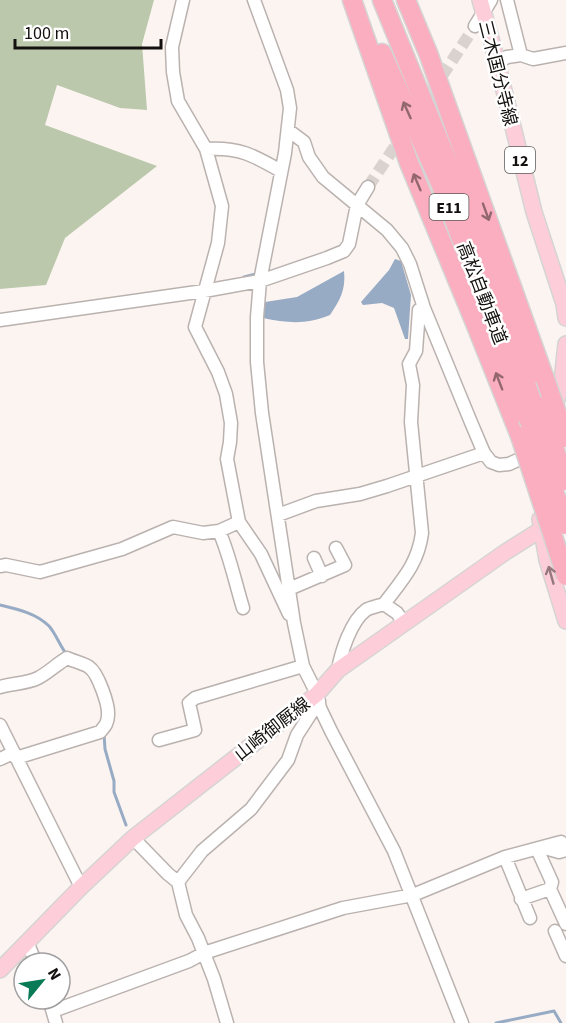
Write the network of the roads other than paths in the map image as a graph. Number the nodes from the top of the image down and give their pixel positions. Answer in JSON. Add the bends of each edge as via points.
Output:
{"nodes":[{"id":1,"x":183,"y":0,"type":"edge"},
{"id":2,"x":254,"y":0,"type":"edge"},
{"id":3,"x":352,"y":0,"type":"edge"},
{"id":4,"x":359,"y":0,"type":"edge"},
{"id":5,"x":382,"y":0,"type":"edge"},
{"id":6,"x":406,"y":0,"type":"edge"},
{"id":7,"x":491,"y":0,"type":"edge"},
{"id":8,"x":507,"y":0,"type":"edge"},
{"id":9,"x":479,"y":13,"type":"edge"},
{"id":10,"x":566,"y":53,"type":"edge"},
{"id":11,"x":521,"y":55,"type":"junction"},
{"id":12,"x":497,"y":63,"type":"junction"},
{"id":13,"x":288,"y":130,"type":"junction"},
{"id":14,"x":206,"y":149,"type":"junction"},
{"id":15,"x":281,"y":171,"type":"junction"},
{"id":16,"x":368,"y":187,"type":"tunnel mouth"},
{"id":17,"x":357,"y":205,"type":"junction"},
{"id":18,"x":260,"y":280,"type":"junction"},
{"id":19,"x":204,"y":291,"type":"junction"},
{"id":20,"x":424,"y":308,"type":"junction"},
{"id":21,"x":566,"y":313,"type":"edge"},
{"id":22,"x":566,"y":318,"type":"edge"},
{"id":23,"x":0,"y":320,"type":"edge"},
{"id":24,"x":566,"y":344,"type":"edge"},
{"id":25,"x":533,"y":412,"type":"junction"},
{"id":26,"x":566,"y":438,"type":"edge"},
{"id":27,"x":545,"y":447,"type":"junction"},
{"id":28,"x":484,"y":453,"type":"junction"},
{"id":29,"x":415,"y":476,"type":"junction"},
{"id":30,"x":566,"y":481,"type":"edge"},
{"id":31,"x":278,"y":515,"type":"junction"},
{"id":32,"x":566,"y":516,"type":"edge"},
{"id":33,"x":239,"y":522,"type":"junction"},
{"id":34,"x":566,"y":525,"type":"edge"},
{"id":35,"x":541,"y":528,"type":"junction"},
{"id":36,"x":219,"y":531,"type":"junction"},
{"id":37,"x":336,"y":548,"type":"dead end"},
{"id":38,"x":314,"y":558,"type":"dead end"},
{"id":39,"x":0,"y":566,"type":"edge"},
{"id":40,"x":322,"y":576,"type":"junction"},
{"id":41,"x":566,"y":576,"type":"edge"},
{"id":42,"x":289,"y":589,"type":"junction"},
{"id":43,"x":384,"y":604,"type":"junction"},
{"id":44,"x":243,"y":608,"type":"dead end"},
{"id":45,"x":566,"y":621,"type":"edge"},
{"id":46,"x":294,"y":623,"type":"junction"},
{"id":47,"x":404,"y":623,"type":"junction"},
{"id":48,"x":303,"y":666,"type":"junction"},
{"id":49,"x":338,"y":670,"type":"junction"},
{"id":50,"x":0,"y":687,"type":"edge"},
{"id":51,"x":318,"y":698,"type":"junction"},
{"id":52,"x":0,"y":725,"type":"edge"},
{"id":53,"x":159,"y":740,"type":"dead end"},
{"id":54,"x":14,"y":755,"type":"junction"},
{"id":55,"x":0,"y":759,"type":"edge"},
{"id":56,"x":133,"y":838,"type":"junction"},
{"id":57,"x":564,"y":843,"type":"edge"},
{"id":58,"x":540,"y":848,"type":"junction"},
{"id":59,"x":505,"y":857,"type":"junction"},
{"id":60,"x":178,"y":882,"type":"junction"},
{"id":61,"x":81,"y":887,"type":"junction"},
{"id":62,"x":550,"y":889,"type":"junction"},
{"id":63,"x":413,"y":895,"type":"junction"},
{"id":64,"x":521,"y":899,"type":"junction"},
{"id":65,"x":530,"y":918,"type":"dead end"},
{"id":66,"x":560,"y":927,"type":"edge"},
{"id":67,"x":27,"y":942,"type":"junction"},
{"id":68,"x":31,"y":951,"type":"edge"},
{"id":69,"x":201,"y":954,"type":"junction"},
{"id":70,"x":566,"y":955,"type":"edge"},
{"id":71,"x":0,"y":970,"type":"edge"},
{"id":72,"x":72,"y":1004,"type":"edge"},
{"id":73,"x":226,"y":1023,"type":"edge"},
{"id":74,"x":462,"y":1023,"type":"edge"}],
"edges":[{"from":1,"to":14,"type":"street","via":[[172,47],[173,72],[178,101]]},
{"from":2,"to":13,"type":"street","via":[[287,90]]},
{"from":41,"to":3,"type":"highway","one_way":true,"bridge":true,"via":[[520,436],[409,163]]},
{"from":25,"to":4,"type":"highway","name":"高松自動車道","number":"E11","one_way":true,"via":[[441,185]]},
{"from":5,"to":25,"type":"highway","name":"高松自動車道","number":"E11","via":[[456,182]]},
{"from":6,"to":26,"type":"highway","one_way":true,"bridge":true},
{"from":7,"to":9,"type":"street"},
{"from":8,"to":11,"type":"street"},
{"from":9,"to":12,"type":"main road","name":"三木国分寺線","number":"12"},
{"from":10,"to":11,"type":"street","via":[[533,59]]},
{"from":11,"to":12,"type":"street"},
{"from":12,"to":21,"type":"main road","name":"三木国分寺線","number":"12","via":[[534,212]]},
{"from":13,"to":15,"type":"street"},
{"from":13,"to":17,"type":"street","via":[[304,142],[309,158],[323,177]]},
{"from":14,"to":15,"type":"street","via":[[245,152]]},
{"from":14,"to":19,"type":"street","via":[[222,206],[218,243]]},
{"from":15,"to":18,"type":"street"},
{"from":16,"to":17,"type":"street"},
{"from":17,"to":18,"type":"street","via":[[344,251]]},
{"from":17,"to":20,"type":"street","via":[[402,248]]},
{"from":18,"to":19,"type":"street"},
{"from":18,"to":31,"type":"street","via":[[257,362]]},
{"from":19,"to":23,"type":"street"},
{"from":19,"to":33,"type":"street","via":[[195,327],[226,394],[231,423],[227,459]]},
{"from":20,"to":28,"type":"street"},
{"from":20,"to":29,"type":"street","via":[[419,310],[416,351],[410,363]]},
{"from":21,"to":22,"type":"main road","name":"三木国分寺線","number":"12"},
{"from":24,"to":27,"type":"main road","via":[[562,382]]},
{"from":25,"to":30,"type":"highway","name":"高松自動車道","number":"E11","bridge":true},
{"from":25,"to":34,"type":"highway","name":"高松自動車道","number":"E11","bridge":true},
{"from":27,"to":28,"type":"street","via":[[499,465]]},
{"from":27,"to":35,"type":"main road","via":[[538,473]]},
{"from":28,"to":29,"type":"street"},
{"from":29,"to":31,"type":"street","via":[[360,494],[316,501]]},
{"from":29,"to":43,"type":"street","via":[[422,533],[420,551]]},
{"from":31,"to":42,"type":"street"},
{"from":32,"to":35,"type":"main road","name":"山崎御厩線"},
{"from":33,"to":36,"type":"street"},
{"from":33,"to":46,"type":"street","via":[[261,554]]},
{"from":45,"to":35,"type":"main road","one_way":true},
{"from":35,"to":47,"type":"main road","name":"山崎御厩線"},
{"from":36,"to":39,"type":"street","via":[[203,533],[173,527],[122,549],[40,572]]},
{"from":36,"to":44,"type":"street","via":[[229,553]]},
{"from":37,"to":40,"type":"street","via":[[345,565]]},
{"from":38,"to":40,"type":"street"},
{"from":40,"to":42,"type":"street"},
{"from":42,"to":46,"type":"street"},
{"from":43,"to":47,"type":"street"},
{"from":43,"to":49,"type":"street","via":[[366,610],[356,622],[341,653]]},
{"from":46,"to":48,"type":"street"},
{"from":47,"to":49,"type":"main road","name":"山崎御厩線"},
{"from":48,"to":51,"type":"street"},
{"from":48,"to":53,"type":"street","via":[[195,698],[189,703],[195,729]]},
{"from":49,"to":51,"type":"main road","name":"山崎御厩線"},
{"from":50,"to":54,"type":"street","via":[[41,677],[67,658],[89,667],[101,684],[109,713],[103,728]]},
{"from":51,"to":56,"type":"main road","name":"山崎御厩線"},
{"from":51,"to":60,"type":"street","via":[[288,760],[251,809],[202,851]]},
{"from":51,"to":63,"type":"street"},
{"from":52,"to":54,"type":"street"},
{"from":54,"to":55,"type":"street"},
{"from":54,"to":61,"type":"street"},
{"from":56,"to":60,"type":"street"},
{"from":56,"to":61,"type":"main road","name":"山崎御厩線"},
{"from":57,"to":58,"type":"street"},
{"from":58,"to":59,"type":"street"},
{"from":58,"to":62,"type":"street","via":[[552,882]]},
{"from":59,"to":63,"type":"street"},
{"from":59,"to":64,"type":"street"},
{"from":60,"to":69,"type":"street"},
{"from":61,"to":67,"type":"main road","name":"山崎御厩線"},
{"from":62,"to":64,"type":"street"},
{"from":62,"to":66,"type":"street"},
{"from":63,"to":69,"type":"street","via":[[343,908]]},
{"from":63,"to":74,"type":"street"},
{"from":64,"to":65,"type":"street"},
{"from":66,"to":70,"type":"street"},
{"from":67,"to":68,"type":"street"},
{"from":67,"to":71,"type":"main road","name":"山崎御厩線"},
{"from":69,"to":72,"type":"street"},
{"from":69,"to":73,"type":"street","via":[[217,988]]}]}
